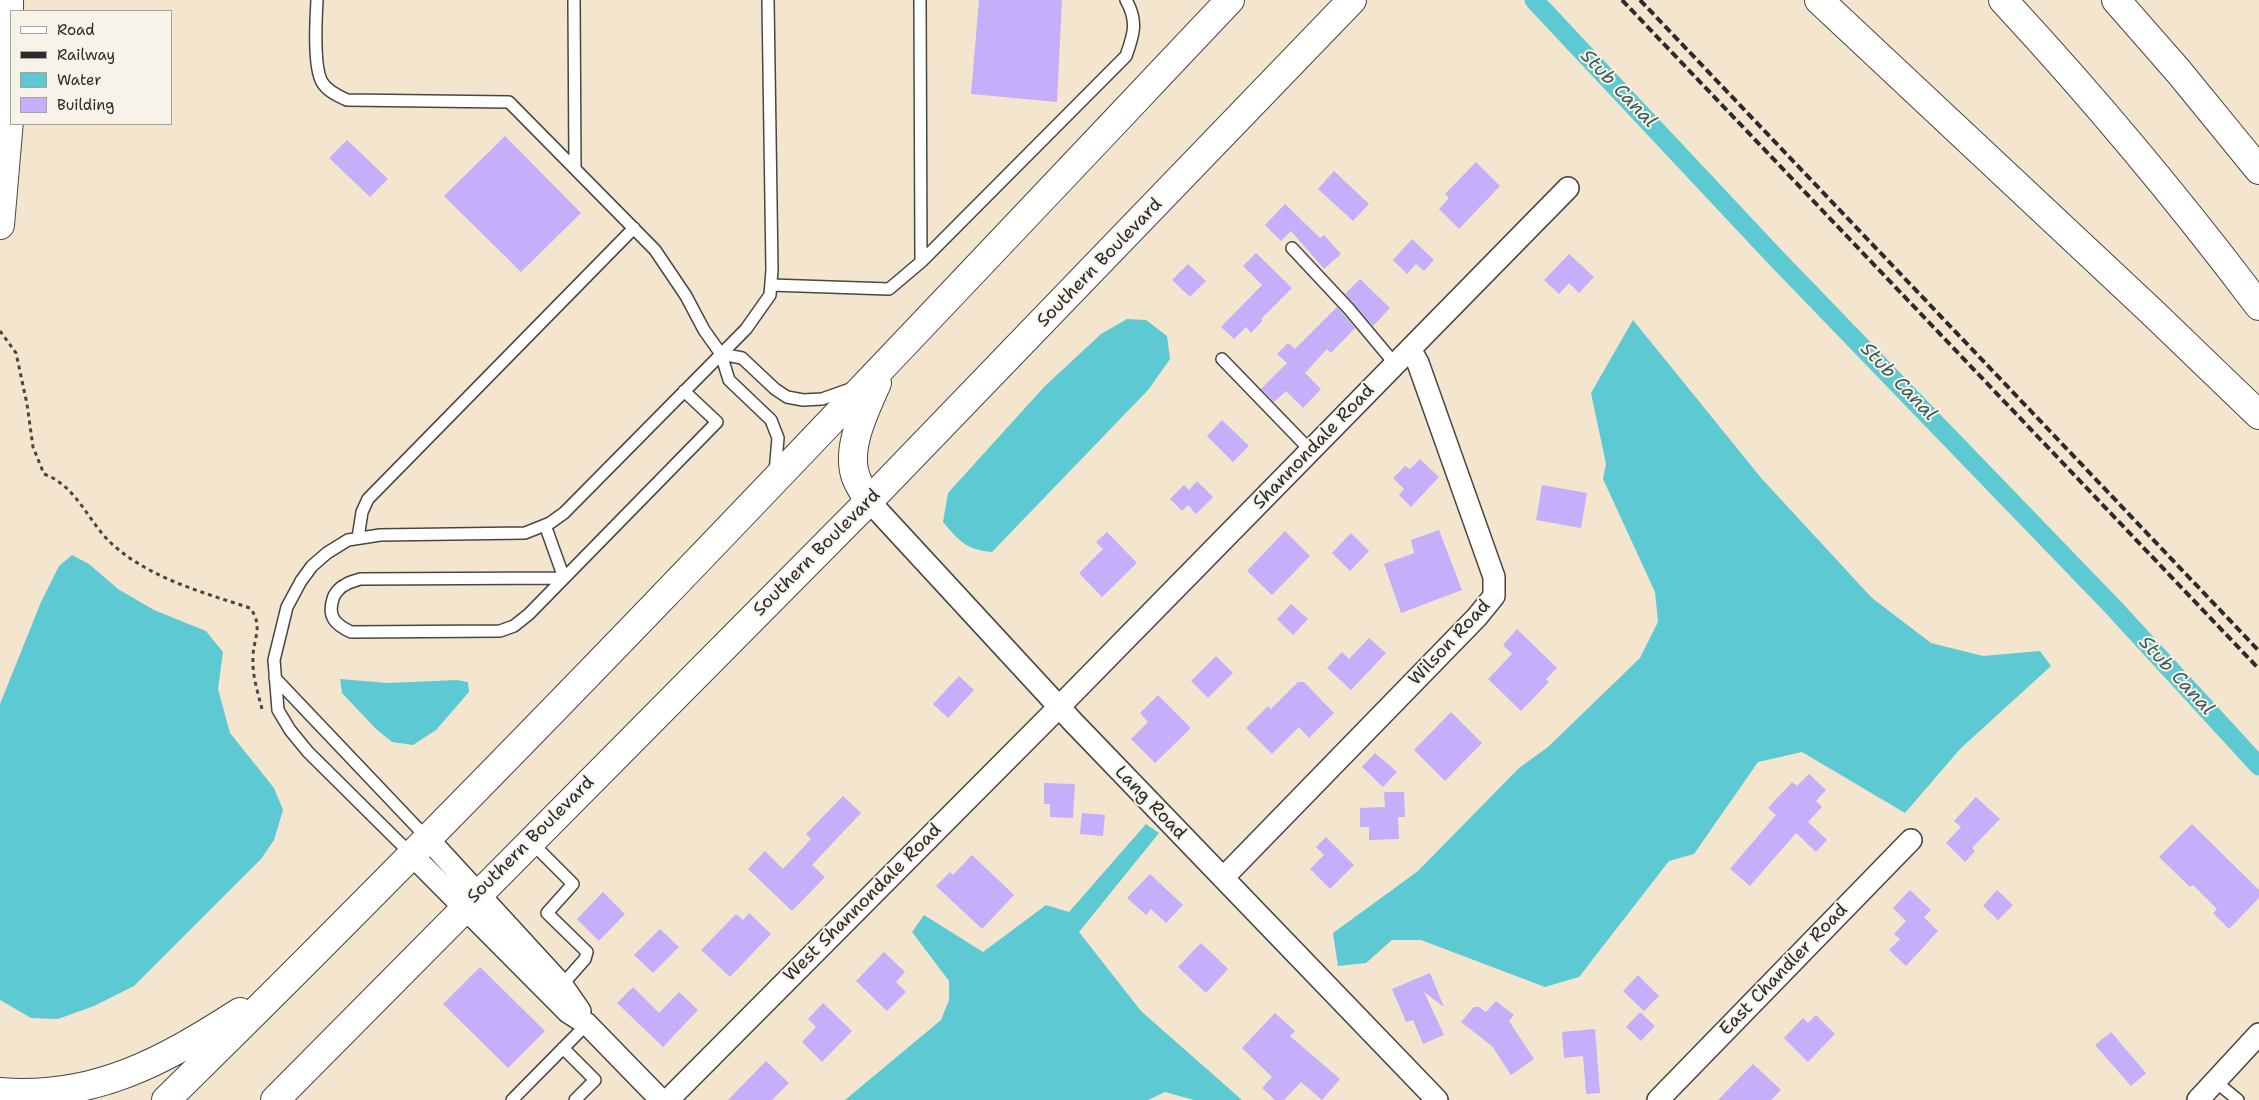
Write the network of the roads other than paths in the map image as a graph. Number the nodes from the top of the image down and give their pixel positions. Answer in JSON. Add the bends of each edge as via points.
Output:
{"nodes":[{"id":1,"x":8,"y":0,"type":"edge"},
{"id":2,"x":318,"y":0,"type":"edge"},
{"id":3,"x":574,"y":0,"type":"edge"},
{"id":4,"x":768,"y":0,"type":"edge"},
{"id":5,"x":920,"y":0,"type":"edge"},
{"id":6,"x":1126,"y":0,"type":"edge"},
{"id":7,"x":1230,"y":0,"type":"edge"},
{"id":8,"x":1352,"y":0,"type":"edge"},
{"id":9,"x":1819,"y":0,"type":"edge"},
{"id":10,"x":2003,"y":0,"type":"edge"},
{"id":11,"x":2116,"y":0,"type":"edge"},
{"id":12,"x":575,"y":168,"type":"junction"},
{"id":13,"x":2259,"y":170,"type":"edge"},
{"id":14,"x":1568,"y":188,"type":"dead end"},
{"id":15,"x":0,"y":225,"type":"edge"},
{"id":16,"x":634,"y":228,"type":"junction"},
{"id":17,"x":1292,"y":248,"type":"dead end"},
{"id":18,"x":921,"y":262,"type":"junction"},
{"id":19,"x":771,"y":285,"type":"junction"},
{"id":20,"x":2259,"y":306,"type":"edge"},
{"id":21,"x":721,"y":354,"type":"junction"},
{"id":22,"x":1403,"y":357,"type":"junction"},
{"id":23,"x":1222,"y":358,"type":"dead end"},
{"id":24,"x":886,"y":364,"type":"junction"},
{"id":25,"x":866,"y":384,"type":"junction"},
{"id":26,"x":684,"y":391,"type":"junction"},
{"id":27,"x":2259,"y":415,"type":"edge"},
{"id":28,"x":1311,"y":450,"type":"junction"},
{"id":29,"x":775,"y":479,"type":"junction"},
{"id":30,"x":869,"y":501,"type":"junction"},
{"id":31,"x":545,"y":526,"type":"junction"},
{"id":32,"x":358,"y":538,"type":"junction"},
{"id":33,"x":564,"y":578,"type":"junction"},
{"id":34,"x":275,"y":678,"type":"junction"},
{"id":35,"x":1059,"y":706,"type":"junction"},
{"id":36,"x":1911,"y":840,"type":"dead end"},
{"id":37,"x":531,"y":842,"type":"junction"},
{"id":38,"x":420,"y":847,"type":"junction"},
{"id":39,"x":1223,"y":878,"type":"junction"},
{"id":40,"x":471,"y":900,"type":"junction"},
{"id":41,"x":286,"y":983,"type":"junction"},
{"id":42,"x":562,"y":985,"type":"junction"},
{"id":43,"x":587,"y":1024,"type":"junction"},
{"id":44,"x":2259,"y":1034,"type":"edge"},
{"id":45,"x":563,"y":1048,"type":"junction"},
{"id":46,"x":2216,"y":1082,"type":"junction"},
{"id":47,"x":0,"y":1092,"type":"edge"},
{"id":48,"x":166,"y":1100,"type":"edge"},
{"id":49,"x":275,"y":1100,"type":"edge"},
{"id":50,"x":512,"y":1100,"type":"edge"},
{"id":51,"x":575,"y":1100,"type":"edge"},
{"id":52,"x":661,"y":1100,"type":"edge"},
{"id":53,"x":668,"y":1100,"type":"edge"},
{"id":54,"x":1437,"y":1100,"type":"edge"},
{"id":55,"x":1658,"y":1100,"type":"edge"},
{"id":56,"x":2198,"y":1100,"type":"edge"},
{"id":57,"x":2238,"y":1100,"type":"edge"}],
"edges":[{"from":1,"to":15,"type":"main road","via":[[10,109]]},
{"from":2,"to":12,"type":"lane","via":[[319,72],[323,83],[335,94],[347,100],[509,102]]},
{"from":3,"to":12,"type":"lane"},
{"from":4,"to":19,"type":"lane"},
{"from":5,"to":18,"type":"lane"},
{"from":6,"to":18,"type":"lane","via":[[1132,10],[1135,32],[1126,56]]},
{"from":7,"to":24,"type":"main road"},
{"from":8,"to":30,"type":"main road","name":"Southern Boulevard"},
{"from":9,"to":27,"type":"main road"},
{"from":10,"to":20,"type":"main road","via":[[2097,106]]},
{"from":11,"to":13,"type":"main road"},
{"from":12,"to":16,"type":"lane"},
{"from":14,"to":22,"type":"street","name":"Shannondale Road"},
{"from":16,"to":21,"type":"lane","via":[[656,250]]},
{"from":16,"to":32,"type":"lane","via":[[368,499],[362,512]]},
{"from":17,"to":22,"type":"lane","via":[[1350,309]]},
{"from":18,"to":19,"type":"lane","via":[[889,289]]},
{"from":19,"to":21,"type":"lane","via":[[763,307]]},
{"from":21,"to":25,"type":"lane","via":[[742,358],[775,389],[795,398],[822,399]]},
{"from":21,"to":26,"type":"lane"},
{"from":21,"to":29,"type":"lane","via":[[729,380],[771,420],[776,429]]},
{"from":22,"to":28,"type":"street","name":"Shannondale Road"},
{"from":22,"to":39,"type":"street","name":"Wilson Road","via":[[1418,364],[1494,577],[1494,596]]},
{"from":23,"to":28,"type":"lane"},
{"from":24,"to":25,"type":"main road"},
{"from":24,"to":30,"type":"main road","via":[[859,422],[853,454],[856,479]]},
{"from":25,"to":29,"type":"main road"},
{"from":26,"to":31,"type":"lane","via":[[564,513]]},
{"from":26,"to":33,"type":"lane","via":[[717,422]]},
{"from":28,"to":35,"type":"street","name":"Shannondale Road"},
{"from":29,"to":38,"type":"main road"},
{"from":30,"to":35,"type":"street","name":"Lang Road"},
{"from":30,"to":37,"type":"main road","name":"Southern Boulevard"},
{"from":31,"to":32,"type":"lane","via":[[525,532]]},
{"from":31,"to":33,"type":"lane"},
{"from":32,"to":34,"type":"lane","via":[[348,540],[328,553],[301,581],[287,607],[274,660]]},
{"from":33,"to":33,"type":"lane","via":[[360,579],[343,585],[334,595],[331,616],[339,626],[351,632],[500,630],[514,626],[529,614]]},
{"from":34,"to":38,"type":"lane"},
{"from":34,"to":38,"type":"lane","via":[[278,710],[308,752]]},
{"from":35,"to":39,"type":"street","name":"Lang Road"},
{"from":35,"to":53,"type":"street","name":"West Shannondale Road"},
{"from":36,"to":55,"type":"street","name":"East Chandler Road"},
{"from":37,"to":40,"type":"main road","name":"Southern Boulevard"},
{"from":37,"to":42,"type":"lane","via":[[573,884],[547,912],[587,952],[585,959]]},
{"from":38,"to":40,"type":"street"},
{"from":38,"to":41,"type":"main road"},
{"from":39,"to":54,"type":"street","name":"Lang Road"},
{"from":40,"to":42,"type":"street"},
{"from":40,"to":43,"type":"street","via":[[568,1012]]},
{"from":40,"to":49,"type":"main road","name":"Southern Boulevard"},
{"from":41,"to":47,"type":"main road","via":[[163,1061],[104,1089],[43,1097]]},
{"from":41,"to":48,"type":"main road"},
{"from":42,"to":43,"type":"street"},
{"from":43,"to":45,"type":"lane"},
{"from":43,"to":52,"type":"street"},
{"from":44,"to":46,"type":"street"},
{"from":45,"to":50,"type":"lane"},
{"from":45,"to":51,"type":"lane","via":[[595,1080]]},
{"from":46,"to":56,"type":"street"},
{"from":46,"to":57,"type":"lane"}]}
